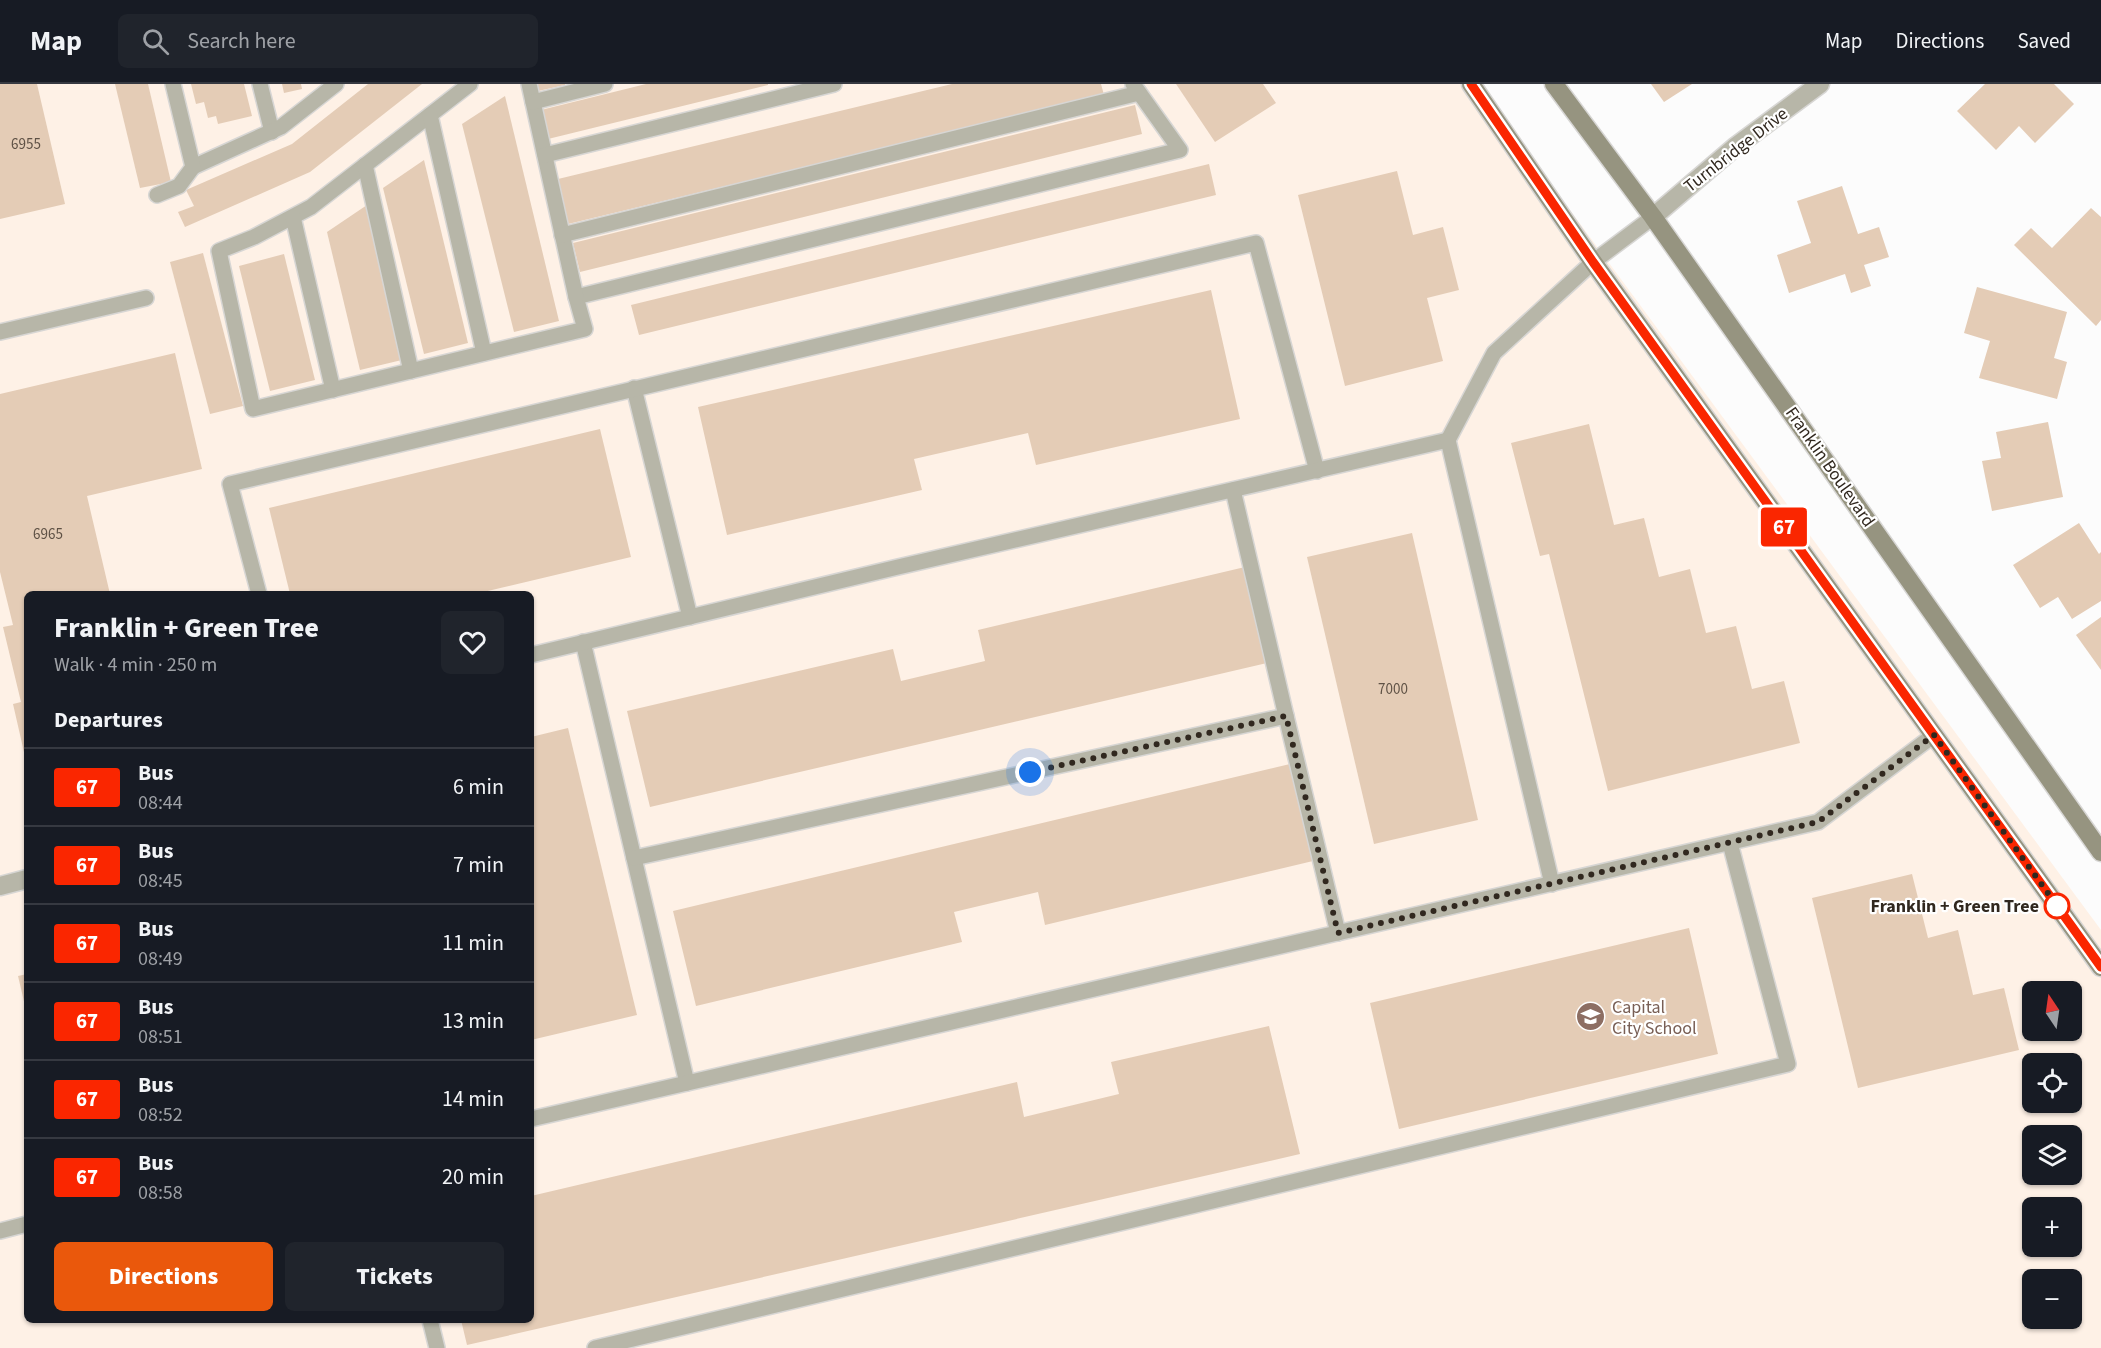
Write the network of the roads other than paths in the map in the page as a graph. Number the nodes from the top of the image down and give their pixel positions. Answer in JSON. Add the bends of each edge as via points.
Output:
{"nodes":[{"id":1,"x":173,"y":84,"type":"edge"},
{"id":2,"x":260,"y":84,"type":"edge"},
{"id":3,"x":336,"y":84,"type":"edge"},
{"id":4,"x":470,"y":84,"type":"edge"},
{"id":5,"x":529,"y":84,"type":"edge"},
{"id":6,"x":605,"y":84,"type":"edge"},
{"id":7,"x":834,"y":84,"type":"edge"},
{"id":8,"x":1471,"y":84,"type":"edge"},
{"id":9,"x":1554,"y":84,"type":"edge"},
{"id":10,"x":1820,"y":84,"type":"edge"},
{"id":11,"x":1136,"y":88,"type":"edge"},
{"id":12,"x":533,"y":102,"type":"junction"},
{"id":13,"x":430,"y":115,"type":"junction"},
{"id":14,"x":272,"y":132,"type":"junction"},
{"id":15,"x":545,"y":155,"type":"junction"},
{"id":16,"x":365,"y":165,"type":"junction"},
{"id":17,"x":193,"y":167,"type":"junction"},
{"id":18,"x":158,"y":195,"type":"dead end"},
{"id":19,"x":293,"y":217,"type":"junction"},
{"id":20,"x":1653,"y":217,"type":"junction"},
{"id":21,"x":562,"y":235,"type":"junction"},
{"id":22,"x":1593,"y":262,"type":"junction"},
{"id":23,"x":576,"y":297,"type":"junction"},
{"id":24,"x":146,"y":298,"type":"dead end"},
{"id":25,"x":0,"y":332,"type":"edge"},
{"id":26,"x":484,"y":353,"type":"junction"},
{"id":27,"x":411,"y":371,"type":"junction"},
{"id":28,"x":634,"y":388,"type":"junction"},
{"id":29,"x":333,"y":390,"type":"junction"},
{"id":30,"x":1448,"y":440,"type":"junction"},
{"id":31,"x":1317,"y":471,"type":"junction"},
{"id":32,"x":1233,"y":490,"type":"junction"},
{"id":33,"x":258,"y":591,"type":"edge"},
{"id":34,"x":690,"y":617,"type":"junction"},
{"id":35,"x":583,"y":642,"type":"junction"},
{"id":36,"x":534,"y":654,"type":"edge"},
{"id":37,"x":1286,"y":716,"type":"junction"},
{"id":38,"x":1934,"y":735,"type":"junction"},
{"id":39,"x":1730,"y":843,"type":"junction"},
{"id":40,"x":2101,"y":852,"type":"edge"},
{"id":41,"x":634,"y":858,"type":"junction"},
{"id":42,"x":24,"y":880,"type":"edge"},
{"id":43,"x":1552,"y":884,"type":"junction"},
{"id":44,"x":0,"y":886,"type":"edge"},
{"id":45,"x":1338,"y":933,"type":"junction"},
{"id":46,"x":2101,"y":968,"type":"edge"},
{"id":47,"x":687,"y":1083,"type":"junction"},
{"id":48,"x":534,"y":1118,"type":"edge"},
{"id":49,"x":24,"y":1225,"type":"edge"},
{"id":50,"x":0,"y":1231,"type":"edge"},
{"id":51,"x":431,"y":1323,"type":"edge"},
{"id":52,"x":437,"y":1348,"type":"edge"},
{"id":53,"x":595,"y":1348,"type":"edge"}],
"edges":[{"from":1,"to":17,"type":"lane"},
{"from":2,"to":14,"type":"lane"},
{"from":3,"to":14,"type":"lane"},
{"from":4,"to":13,"type":"lane"},
{"from":5,"to":12,"type":"lane"},
{"from":6,"to":12,"type":"lane"},
{"from":7,"to":15,"type":"lane"},
{"from":8,"to":22,"type":"main road"},
{"from":9,"to":20,"type":"main road","name":"Franklin Boulevard"},
{"from":10,"to":20,"type":"street","name":"Turnbridge Drive","via":[[1736,147]]},
{"from":11,"to":21,"type":"lane"},
{"from":11,"to":23,"type":"lane","via":[[1180,150]]},
{"from":12,"to":15,"type":"lane"},
{"from":13,"to":16,"type":"lane"},
{"from":13,"to":26,"type":"lane"},
{"from":14,"to":17,"type":"lane"},
{"from":15,"to":21,"type":"lane"},
{"from":16,"to":19,"type":"lane"},
{"from":16,"to":27,"type":"lane"},
{"from":17,"to":18,"type":"lane","via":[[179,186]]},
{"from":19,"to":29,"type":"lane"},
{"from":19,"to":29,"type":"lane","via":[[219,251],[253,409]]},
{"from":20,"to":22,"type":"lane"},
{"from":20,"to":40,"type":"main road","name":"Franklin Boulevard"},
{"from":21,"to":23,"type":"lane"},
{"from":22,"to":30,"type":"lane","via":[[1494,353]]},
{"from":22,"to":38,"type":"main road"},
{"from":23,"to":26,"type":"lane","via":[[585,329]]},
{"from":24,"to":25,"type":"lane"},
{"from":26,"to":27,"type":"lane"},
{"from":27,"to":29,"type":"lane"},
{"from":28,"to":31,"type":"lane","via":[[1256,243]]},
{"from":28,"to":33,"type":"lane","via":[[230,484]]},
{"from":28,"to":34,"type":"lane"},
{"from":30,"to":31,"type":"lane"},
{"from":30,"to":43,"type":"lane"},
{"from":31,"to":32,"type":"lane"},
{"from":32,"to":34,"type":"lane"},
{"from":32,"to":37,"type":"lane"},
{"from":34,"to":35,"type":"lane"},
{"from":35,"to":36,"type":"lane"},
{"from":35,"to":41,"type":"lane"},
{"from":37,"to":41,"type":"lane"},
{"from":37,"to":45,"type":"lane"},
{"from":38,"to":39,"type":"lane","via":[[1818,822]]},
{"from":38,"to":46,"type":"main road"},
{"from":39,"to":43,"type":"lane"},
{"from":39,"to":53,"type":"lane","via":[[1788,1064]]},
{"from":41,"to":47,"type":"lane"},
{"from":42,"to":44,"type":"street"},
{"from":43,"to":45,"type":"lane"},
{"from":45,"to":47,"type":"lane"},
{"from":47,"to":48,"type":"lane"},
{"from":49,"to":50,"type":"lane"},
{"from":51,"to":52,"type":"lane"}]}
